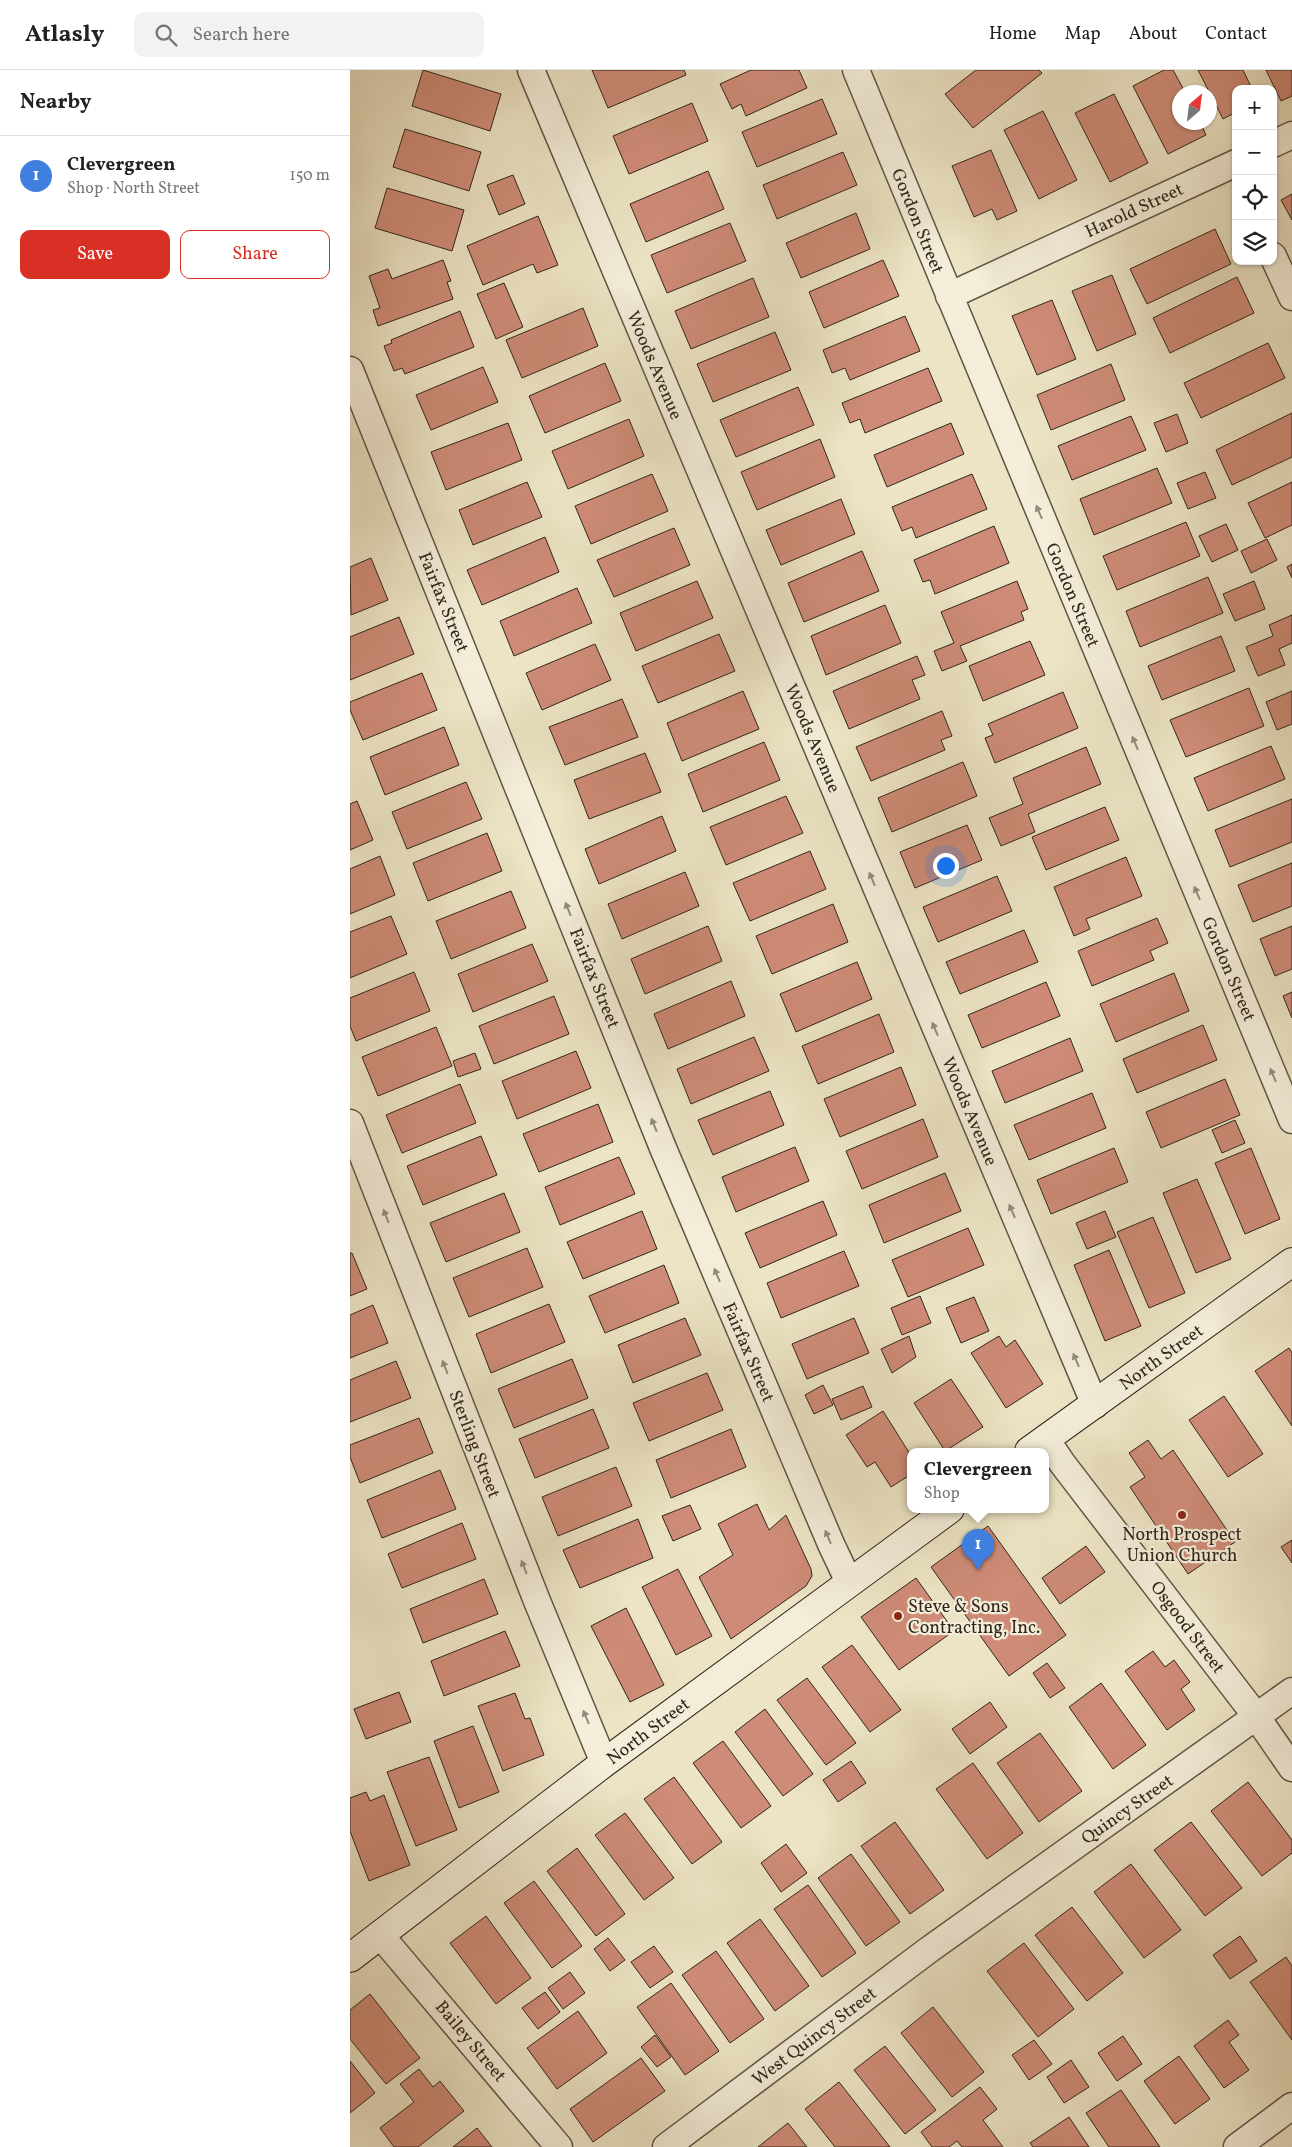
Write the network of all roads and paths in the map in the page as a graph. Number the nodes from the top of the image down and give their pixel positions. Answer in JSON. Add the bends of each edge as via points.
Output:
{"nodes":[{"id":1,"x":531,"y":70,"type":"edge"},
{"id":2,"x":856,"y":70,"type":"edge"},
{"id":3,"x":1292,"y":135,"type":"edge"},
{"id":4,"x":1277,"y":142,"type":"edge"},
{"id":5,"x":1232,"y":169,"type":"edge"},
{"id":6,"x":1277,"y":265,"type":"edge"},
{"id":7,"x":949,"y":296,"type":"junction"},
{"id":8,"x":1292,"y":297,"type":"edge"},
{"id":9,"x":350,"y":370,"type":"edge"},
{"id":10,"x":1292,"y":1120,"type":"edge"},
{"id":11,"x":350,"y":1123,"type":"edge"},
{"id":12,"x":1292,"y":1262,"type":"edge"},
{"id":13,"x":1095,"y":1405,"type":"junction"},
{"id":14,"x":1038,"y":1445,"type":"edge"},
{"id":15,"x":1049,"y":1454,"type":"edge"},
{"id":16,"x":944,"y":1513,"type":"edge"},
{"id":17,"x":849,"y":1582,"type":"junction"},
{"id":18,"x":1292,"y":1690,"type":"edge"},
{"id":19,"x":1256,"y":1716,"type":"junction"},
{"id":20,"x":604,"y":1763,"type":"junction"},
{"id":21,"x":1292,"y":1768,"type":"edge"},
{"id":22,"x":962,"y":1926,"type":"joint"},
{"id":23,"x":382,"y":1936,"type":"junction"},
{"id":24,"x":350,"y":1958,"type":"edge"},
{"id":25,"x":1292,"y":2106,"type":"edge"},
{"id":26,"x":559,"y":2147,"type":"edge"},
{"id":27,"x":666,"y":2147,"type":"edge"},
{"id":28,"x":1236,"y":2147,"type":"edge"}],
"edges":[{"from":13,"to":1,"type":"street","name":"Woods Avenue","one_way":true},
{"from":2,"to":7,"type":"street","name":"Gordon Street"},
{"from":3,"to":4,"type":"street"},
{"from":5,"to":7,"type":"street","name":"Harold Street"},
{"from":6,"to":8,"type":"street"},
{"from":10,"to":7,"type":"street","name":"Gordon Street","one_way":true},
{"from":17,"to":9,"type":"street","name":"Fairfax Street","one_way":true,"via":[[663,1148]]},
{"from":20,"to":11,"type":"street","name":"Sterling Street","one_way":true,"via":[[537,1601]]},
{"from":12,"to":13,"type":"street","name":"North Street"},
{"from":13,"to":14,"type":"street","name":"North Street"},
{"from":15,"to":19,"type":"street","name":"Osgood Street","via":[[1062,1464]]},
{"from":16,"to":17,"type":"street","name":"North Street"},
{"from":17,"to":20,"type":"street","name":"North Street"},
{"from":18,"to":19,"type":"street","name":"Quincy Street"},
{"from":19,"to":21,"type":"street","name":"Osgood Street"},
{"from":19,"to":22,"type":"street","name":"Quincy Street"},
{"from":20,"to":23,"type":"street","name":"North Street"},
{"from":22,"to":27,"type":"street","name":"West Quincy Street"},
{"from":23,"to":24,"type":"street","name":"North Street"},
{"from":23,"to":26,"type":"street","name":"Bailey Street"},
{"from":25,"to":28,"type":"street"}]}
